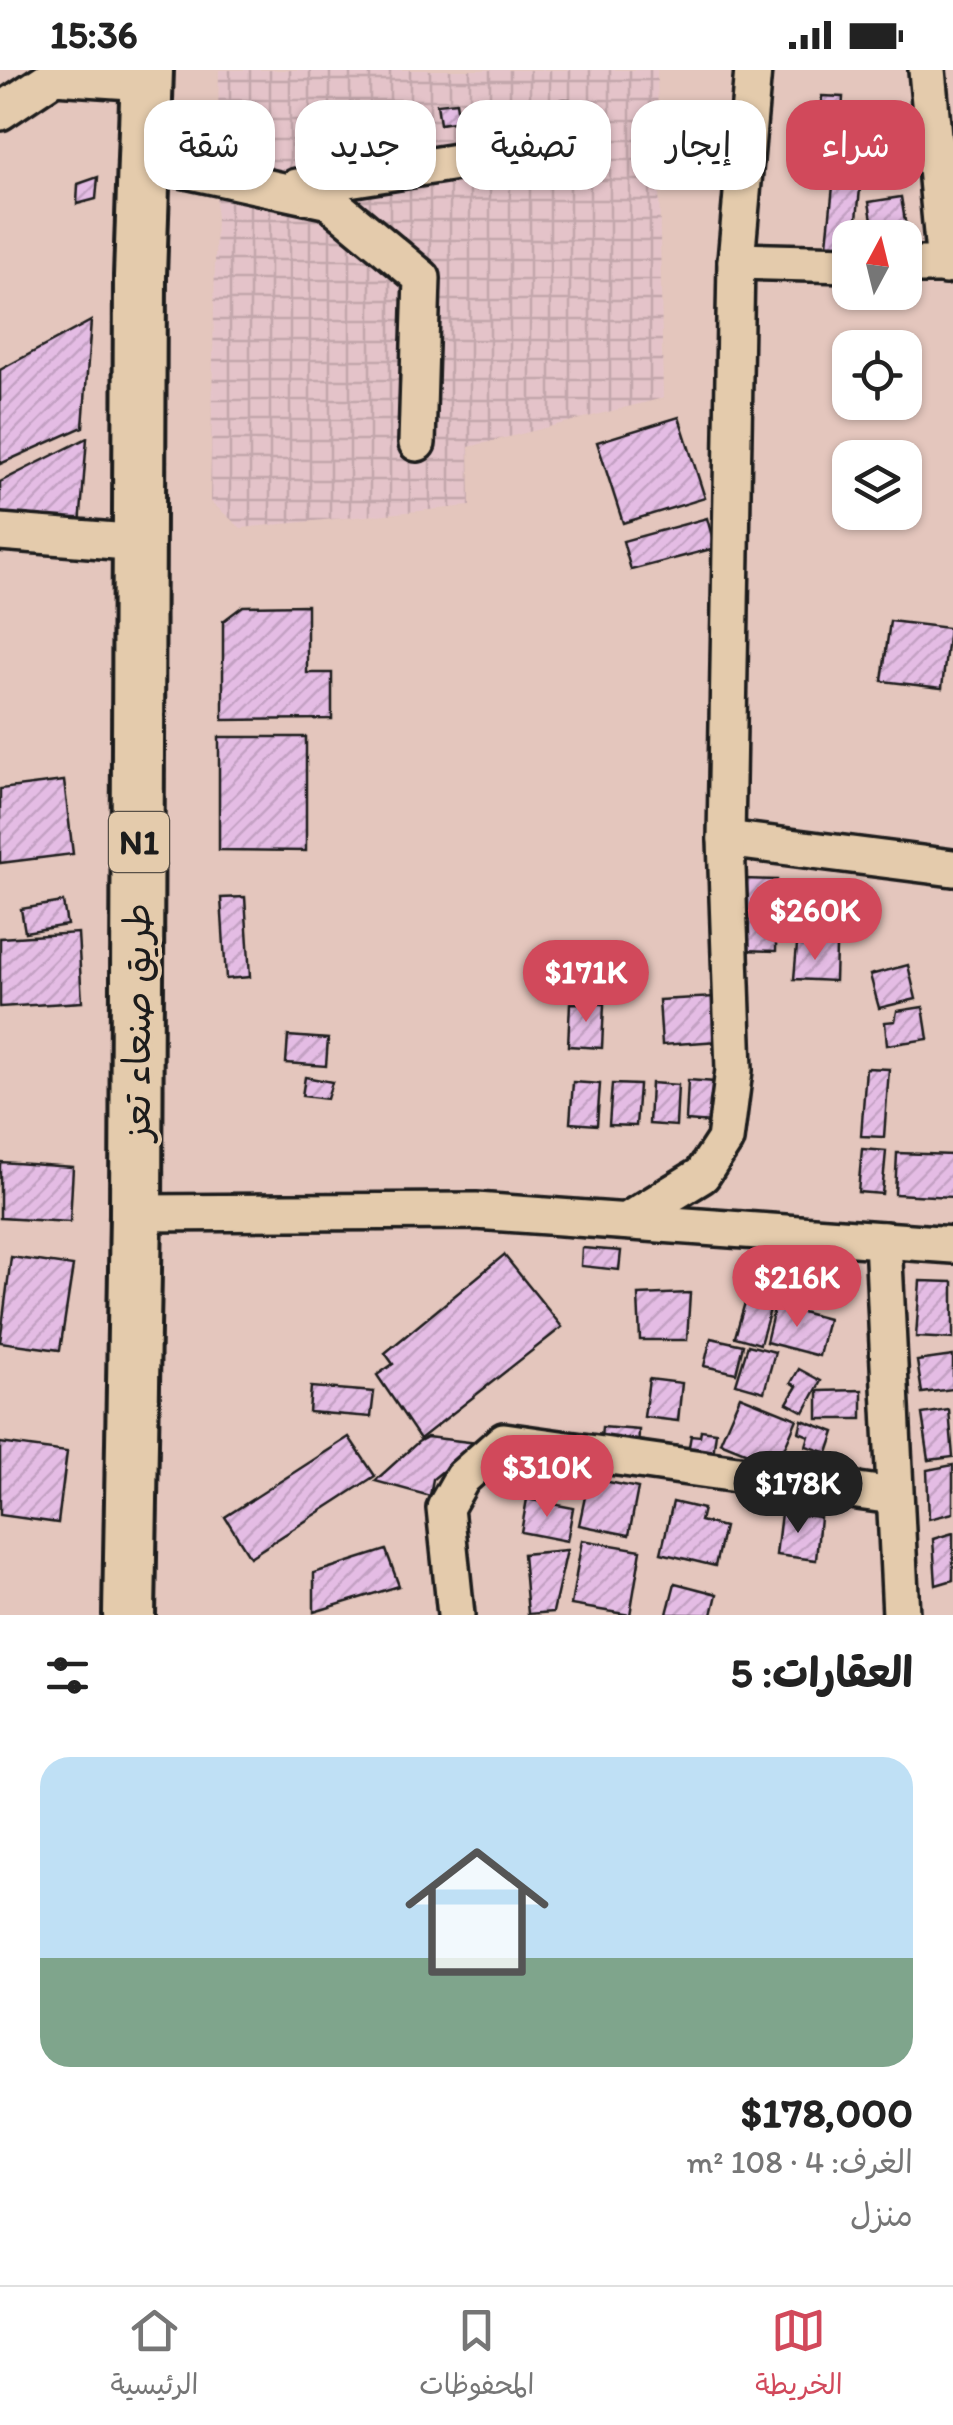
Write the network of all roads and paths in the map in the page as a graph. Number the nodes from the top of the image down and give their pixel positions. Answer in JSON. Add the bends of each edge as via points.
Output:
{"nodes":[{"id":1,"x":753,"y":70,"type":"edge"},
{"id":2,"x":928,"y":70,"type":"edge"},
{"id":3,"x":147,"y":76,"type":"edge"},
{"id":4,"x":0,"y":112,"type":"edge"},
{"id":5,"x":144,"y":161,"type":"edge"},
{"id":6,"x":456,"y":162,"type":"edge"},
{"id":7,"x":276,"y":190,"type":"joint"},
{"id":8,"x":736,"y":262,"type":"junction"},
{"id":9,"x":832,"y":264,"type":"edge"},
{"id":10,"x":922,"y":265,"type":"edge"},
{"id":11,"x":949,"y":266,"type":"edge"},
{"id":12,"x":417,"y":443,"type":"dead end"},
{"id":13,"x":0,"y":532,"type":"edge"},
{"id":14,"x":141,"y":543,"type":"junction"},
{"id":15,"x":726,"y":838,"type":"junction"},
{"id":16,"x":953,"y":868,"type":"edge"},
{"id":17,"x":136,"y":1214,"type":"junction"},
{"id":18,"x":627,"y":1222,"type":"junction"},
{"id":19,"x":883,"y":1240,"type":"junction"},
{"id":20,"x":953,"y":1244,"type":"edge"},
{"id":21,"x":893,"y":1496,"type":"junction"},
{"id":22,"x":129,"y":1615,"type":"edge"},
{"id":23,"x":456,"y":1615,"type":"edge"},
{"id":24,"x":901,"y":1615,"type":"edge"}],
"edges":[{"from":1,"to":8,"type":"street"},
{"from":2,"to":11,"type":"street"},
{"from":3,"to":4,"type":"street","via":[[54,76]]},
{"from":5,"to":14,"type":"highway","name":"طريق صنعاء تعز","number":"N1"},
{"from":6,"to":7,"type":"street"},
{"from":7,"to":12,"type":"street","via":[[330,201],[422,278]]},
{"from":8,"to":9,"type":"street"},
{"from":8,"to":15,"type":"street"},
{"from":10,"to":11,"type":"street"},
{"from":13,"to":14,"type":"street"},
{"from":14,"to":17,"type":"highway","name":"طريق صنعاء تعز","number":"N1"},
{"from":15,"to":16,"type":"street"},
{"from":15,"to":18,"type":"street","via":[[734,1070],[725,1140],[702,1174]]},
{"from":17,"to":18,"type":"street","via":[[476,1211]]},
{"from":17,"to":22,"type":"highway","name":"طريق صنعاء تعز","number":"N1"},
{"from":18,"to":19,"type":"street"},
{"from":19,"to":20,"type":"street"},
{"from":19,"to":21,"type":"street"},
{"from":21,"to":23,"type":"street","via":[[504,1441],[462,1478],[445,1508]]},
{"from":21,"to":24,"type":"street"}]}
